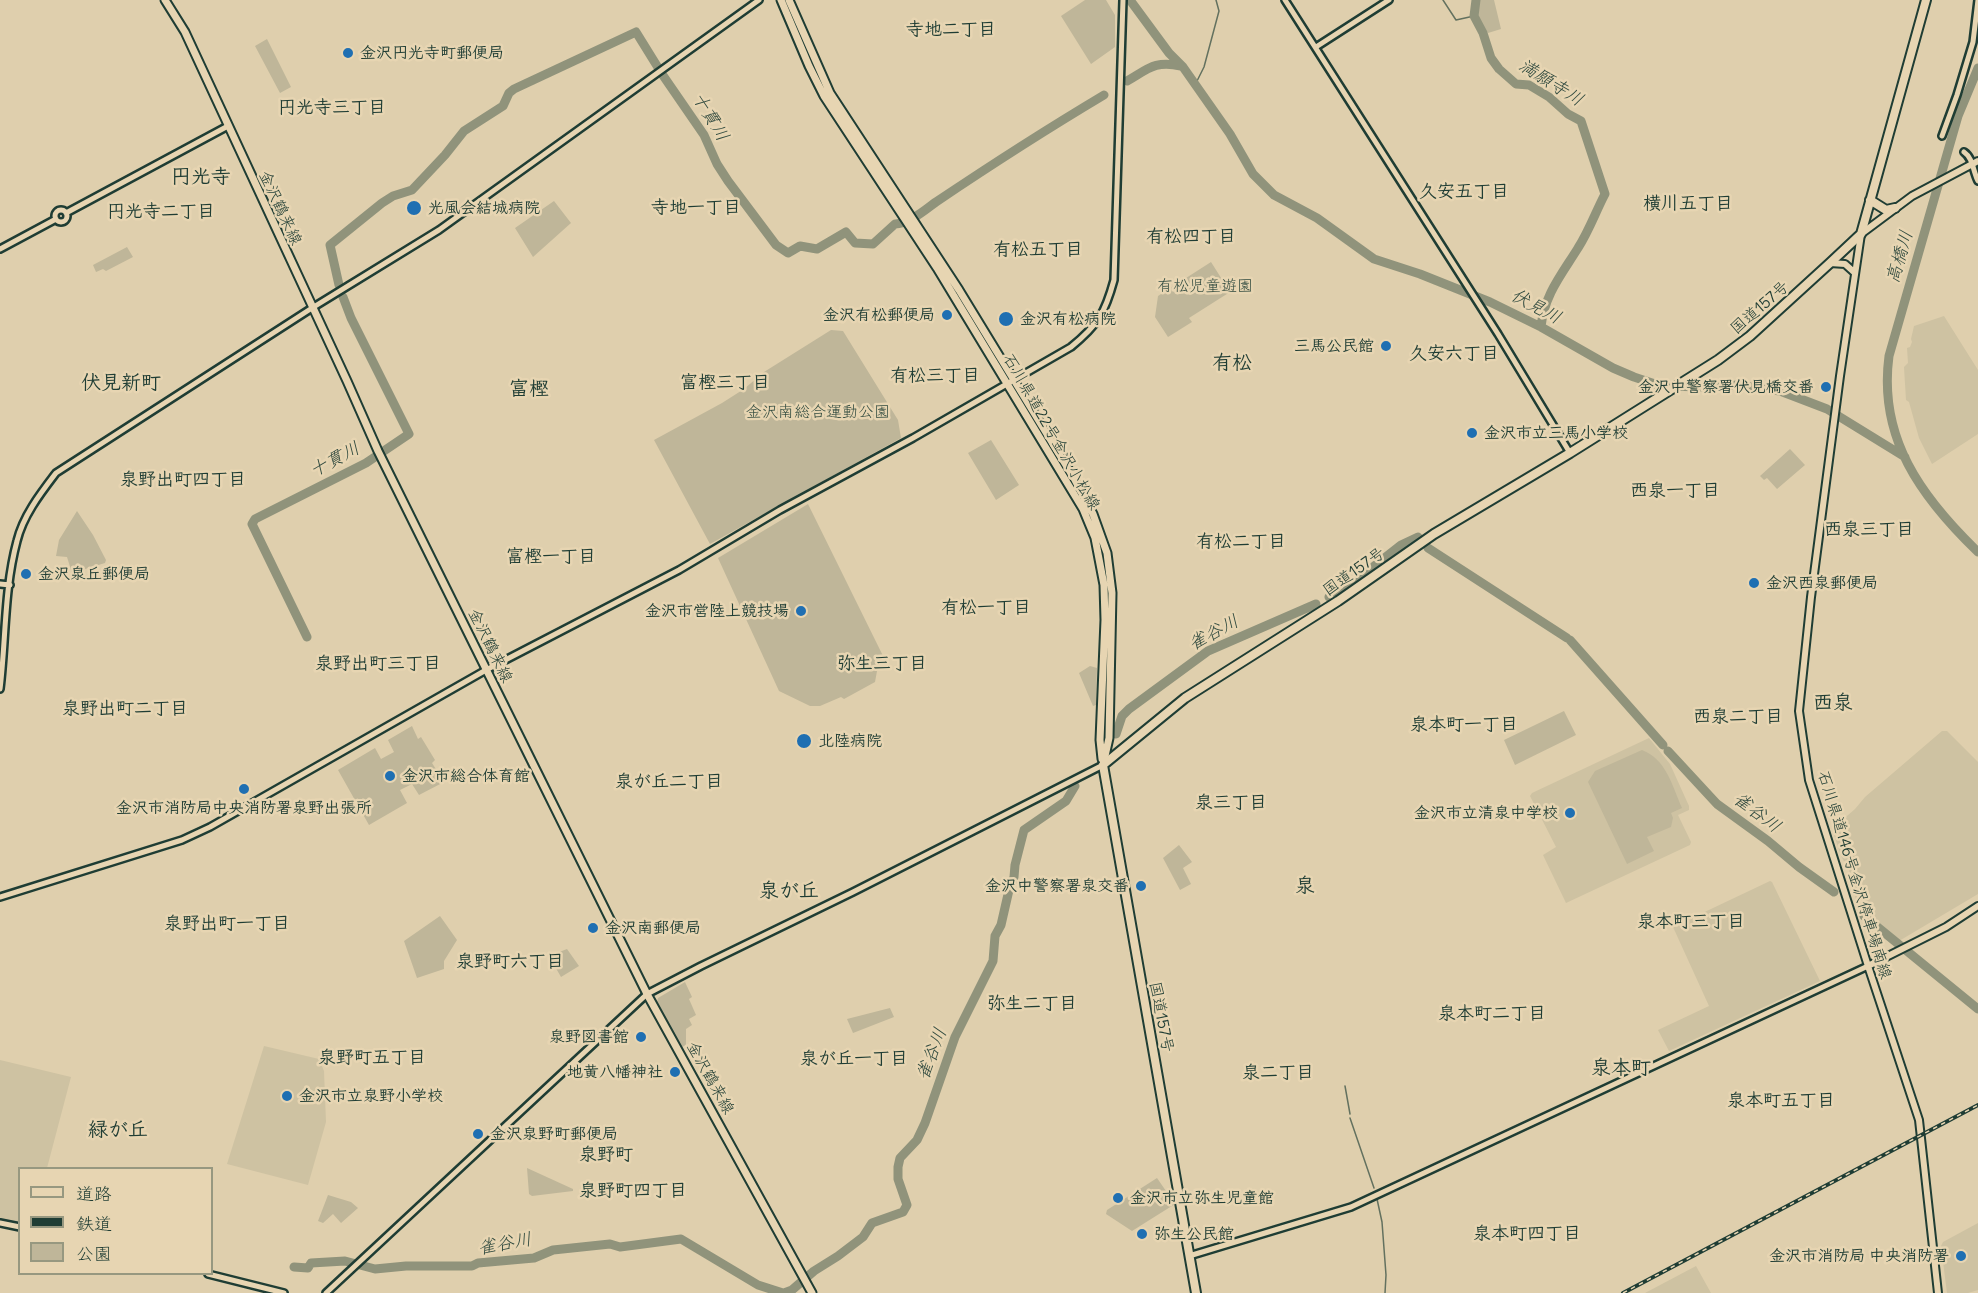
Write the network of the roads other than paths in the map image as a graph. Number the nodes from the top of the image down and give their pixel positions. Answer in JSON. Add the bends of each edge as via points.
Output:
{"nodes":[{"id":1,"x":165,"y":0,"type":"edge"},
{"id":2,"x":759,"y":0,"type":"edge"},
{"id":3,"x":781,"y":0,"type":"edge"},
{"id":4,"x":789,"y":0,"type":"edge"},
{"id":5,"x":1123,"y":0,"type":"edge"},
{"id":6,"x":1285,"y":0,"type":"edge"},
{"id":7,"x":1389,"y":0,"type":"edge"},
{"id":8,"x":1926,"y":0,"type":"edge"},
{"id":9,"x":1978,"y":0,"type":"edge"},
{"id":10,"x":1316,"y":47,"type":"junction"},
{"id":11,"x":228,"y":126,"type":"junction"},
{"id":12,"x":1942,"y":136,"type":"dead end"},
{"id":13,"x":1964,"y":152,"type":"dead end"},
{"id":14,"x":1975,"y":162,"type":"edge"},
{"id":15,"x":1978,"y":181,"type":"edge"},
{"id":16,"x":1870,"y":200,"type":"junction"},
{"id":17,"x":1895,"y":208,"type":"junction"},
{"id":18,"x":909,"y":219,"type":"junction"},
{"id":19,"x":1861,"y":234,"type":"junction"},
{"id":20,"x":0,"y":249,"type":"edge"},
{"id":21,"x":1830,"y":263,"type":"junction"},
{"id":22,"x":1855,"y":273,"type":"junction"},
{"id":23,"x":312,"y":308,"type":"junction"},
{"id":24,"x":1011,"y":382,"type":"junction"},
{"id":25,"x":1570,"y":453,"type":"junction"},
{"id":26,"x":0,"y":584,"type":"edge"},
{"id":27,"x":10,"y":585,"type":"junction"},
{"id":28,"x":486,"y":670,"type":"junction"},
{"id":29,"x":0,"y":689,"type":"edge"},
{"id":30,"x":1103,"y":765,"type":"junction"},
{"id":31,"x":0,"y":897,"type":"edge"},
{"id":32,"x":1978,"y":906,"type":"edge"},
{"id":33,"x":1868,"y":966,"type":"junction"},
{"id":34,"x":647,"y":994,"type":"junction"},
{"id":35,"x":0,"y":1223,"type":"edge"},
{"id":36,"x":18,"y":1227,"type":"edge"},
{"id":37,"x":1189,"y":1256,"type":"junction"},
{"id":38,"x":212,"y":1275,"type":"edge"},
{"id":39,"x":284,"y":1293,"type":"edge"},
{"id":40,"x":326,"y":1293,"type":"edge"},
{"id":41,"x":812,"y":1293,"type":"edge"},
{"id":42,"x":1196,"y":1293,"type":"edge"},
{"id":43,"x":1938,"y":1293,"type":"edge"}],
"edges":[{"from":1,"to":11,"type":"main road","name":"金沢鶴来線","via":[[185,32]]},
{"from":2,"to":23,"type":"street","via":[[439,230]]},
{"from":3,"to":18,"type":"main road","name":"石川県道22号金沢小松線","via":[[819,87]]},
{"from":4,"to":18,"type":"main road","name":"石川県道22号金沢小松線","via":[[830,93]]},
{"from":5,"to":24,"type":"street","via":[[1114,280],[1106,307],[1091,330],[1071,347]]},
{"from":6,"to":10,"type":"street"},
{"from":7,"to":10,"type":"street"},
{"from":8,"to":16,"type":"highway"},
{"from":9,"to":12,"type":"street","via":[[1973,42]]},
{"from":10,"to":25,"type":"street"},
{"from":11,"to":20,"type":"street","via":[[66,213],[64,222],[56,219]]},
{"from":11,"to":23,"type":"main road","name":"金沢鶴来線"},
{"from":13,"to":14,"type":"street"},
{"from":14,"to":15,"type":"street","via":[[1972,170]]},
{"from":14,"to":17,"type":"main road"},
{"from":16,"to":17,"type":"highway","via":[[1886,210]]},
{"from":16,"to":19,"type":"highway"},
{"from":17,"to":19,"type":"main road"},
{"from":18,"to":24,"type":"main road","name":"石川県道22号金沢小松線"},
{"from":19,"to":21,"type":"highway","name":"国道157号"},
{"from":19,"to":22,"type":"main road"},
{"from":21,"to":22,"type":"main road","via":[[1845,264]]},
{"from":21,"to":25,"type":"highway","name":"国道157号","via":[[1750,336]]},
{"from":22,"to":33,"type":"main road","name":"石川県道146号金沢停車場南線","via":[[1799,711],[1809,780]]},
{"from":23,"to":27,"type":"street","via":[[56,473],[23,525]]},
{"from":23,"to":28,"type":"main road","name":"金沢鶴来線"},
{"from":24,"to":28,"type":"street","via":[[679,570]]},
{"from":24,"to":30,"type":"main road","name":"石川県道22号金沢小松線","via":[[1095,538],[1104,585],[1100,740]]},
{"from":25,"to":30,"type":"highway","name":"国道157号","via":[[1446,526],[1338,601],[1185,698]]},
{"from":26,"to":27,"type":"street"},
{"from":27,"to":29,"type":"street"},
{"from":28,"to":31,"type":"street","via":[[210,827],[182,840]]},
{"from":28,"to":34,"type":"main road","name":"金沢鶴来線"},
{"from":30,"to":34,"type":"street"},
{"from":30,"to":37,"type":"highway","name":"国道157号"},
{"from":32,"to":33,"type":"main road","via":[[1946,927]]},
{"from":33,"to":37,"type":"street","via":[[1351,1208]]},
{"from":33,"to":43,"type":"main road","name":"石川県道146号金沢停車場南線","via":[[1919,1120]]},
{"from":34,"to":40,"type":"street"},
{"from":34,"to":41,"type":"main road","name":"金沢鶴来線"},
{"from":35,"to":36,"type":"street"},
{"from":37,"to":42,"type":"highway","name":"国道157号"},
{"from":38,"to":39,"type":"street"}]}
